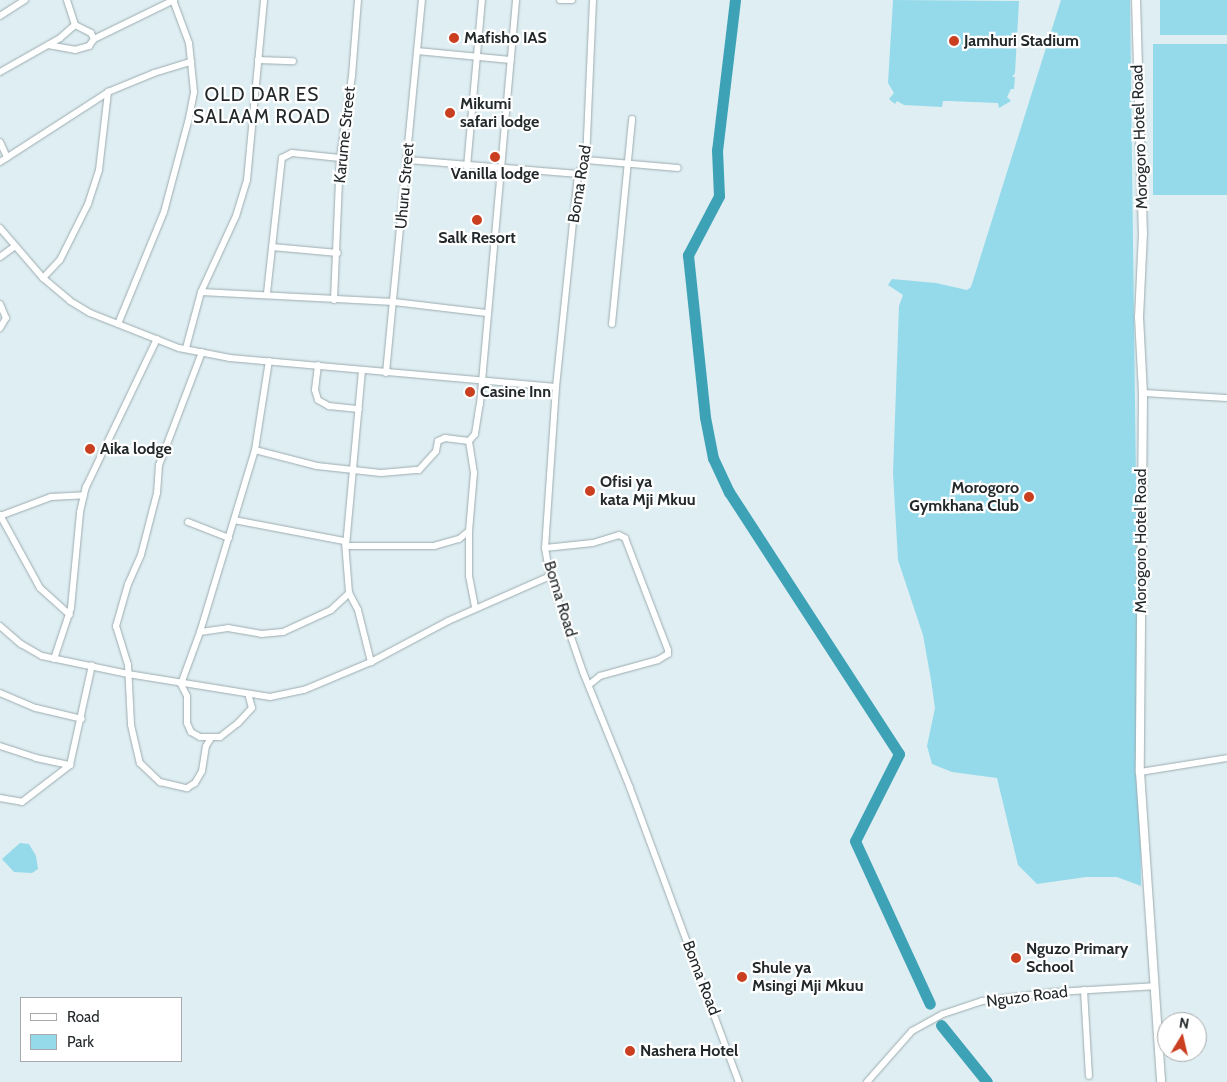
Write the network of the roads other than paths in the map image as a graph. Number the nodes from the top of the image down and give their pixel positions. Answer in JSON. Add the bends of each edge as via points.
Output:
{"nodes":[{"id":1,"x":25,"y":0,"type":"edge"},
{"id":2,"x":67,"y":0,"type":"edge"},
{"id":3,"x":173,"y":0,"type":"edge"},
{"id":4,"x":264,"y":0,"type":"edge"},
{"id":5,"x":358,"y":0,"type":"edge"},
{"id":6,"x":422,"y":0,"type":"edge"},
{"id":7,"x":482,"y":0,"type":"edge"},
{"id":8,"x":516,"y":0,"type":"edge"},
{"id":9,"x":554,"y":0,"type":"edge"},
{"id":10,"x":559,"y":0,"type":"edge"},
{"id":11,"x":572,"y":0,"type":"edge"},
{"id":12,"x":593,"y":0,"type":"edge"},
{"id":13,"x":1136,"y":0,"type":"edge"},
{"id":14,"x":0,"y":16,"type":"edge"},
{"id":15,"x":75,"y":25,"type":"junction"},
{"id":16,"x":94,"y":39,"type":"junction"},
{"id":17,"x":48,"y":45,"type":"junction"},
{"id":18,"x":417,"y":50,"type":"junction"},
{"id":19,"x":476,"y":58,"type":"junction"},
{"id":20,"x":258,"y":60,"type":"junction"},
{"id":21,"x":511,"y":60,"type":"junction"},
{"id":22,"x":293,"y":61,"type":"dead end"},
{"id":23,"x":191,"y":62,"type":"junction"},
{"id":24,"x":0,"y":72,"type":"edge"},
{"id":25,"x":108,"y":92,"type":"junction"},
{"id":26,"x":632,"y":119,"type":"dead end"},
{"id":27,"x":0,"y":142,"type":"edge"},
{"id":28,"x":7,"y":158,"type":"junction"},
{"id":29,"x":340,"y":158,"type":"junction"},
{"id":30,"x":408,"y":160,"type":"junction"},
{"id":31,"x":586,"y":160,"type":"junction"},
{"id":32,"x":0,"y":162,"type":"edge"},
{"id":33,"x":627,"y":163,"type":"junction"},
{"id":34,"x":467,"y":167,"type":"junction"},
{"id":35,"x":503,"y":168,"type":"junction"},
{"id":36,"x":678,"y":168,"type":"dead end"},
{"id":37,"x":578,"y":174,"type":"junction"},
{"id":38,"x":0,"y":228,"type":"edge"},
{"id":39,"x":14,"y":246,"type":"junction"},
{"id":40,"x":272,"y":247,"type":"junction"},
{"id":41,"x":338,"y":253,"type":"junction"},
{"id":42,"x":0,"y":256,"type":"edge"},
{"id":43,"x":42,"y":278,"type":"junction"},
{"id":44,"x":201,"y":292,"type":"junction"},
{"id":45,"x":267,"y":293,"type":"junction"},
{"id":46,"x":334,"y":300,"type":"junction"},
{"id":47,"x":394,"y":302,"type":"junction"},
{"id":48,"x":0,"y":304,"type":"edge"},
{"id":49,"x":486,"y":313,"type":"junction"},
{"id":50,"x":118,"y":324,"type":"junction"},
{"id":51,"x":612,"y":324,"type":"dead end"},
{"id":52,"x":0,"y":328,"type":"edge"},
{"id":53,"x":157,"y":339,"type":"junction"},
{"id":54,"x":186,"y":348,"type":"junction"},
{"id":55,"x":202,"y":352,"type":"junction"},
{"id":56,"x":269,"y":361,"type":"junction"},
{"id":57,"x":318,"y":365,"type":"junction"},
{"id":58,"x":362,"y":371,"type":"junction"},
{"id":59,"x":386,"y":373,"type":"junction"},
{"id":60,"x":481,"y":382,"type":"junction"},
{"id":61,"x":556,"y":387,"type":"junction"},
{"id":62,"x":1144,"y":393,"type":"junction"},
{"id":63,"x":1227,"y":398,"type":"edge"},
{"id":64,"x":359,"y":409,"type":"junction"},
{"id":65,"x":469,"y":441,"type":"junction"},
{"id":66,"x":255,"y":450,"type":"junction"},
{"id":67,"x":352,"y":472,"type":"junction"},
{"id":68,"x":84,"y":495,"type":"junction"},
{"id":69,"x":0,"y":516,"type":"edge"},
{"id":70,"x":234,"y":520,"type":"junction"},
{"id":71,"x":188,"y":522,"type":"dead end"},
{"id":72,"x":469,"y":531,"type":"junction"},
{"id":73,"x":229,"y":538,"type":"junction"},
{"id":74,"x":453,"y":542,"type":"junction"},
{"id":75,"x":345,"y":544,"type":"junction"},
{"id":76,"x":545,"y":548,"type":"junction"},
{"id":77,"x":469,"y":551,"type":"junction"},
{"id":78,"x":550,"y":576,"type":"junction"},
{"id":79,"x":349,"y":593,"type":"junction"},
{"id":80,"x":476,"y":608,"type":"junction"},
{"id":81,"x":70,"y":615,"type":"junction"},
{"id":82,"x":0,"y":626,"type":"edge"},
{"id":83,"x":200,"y":632,"type":"junction"},
{"id":84,"x":54,"y":659,"type":"junction"},
{"id":85,"x":371,"y":662,"type":"junction"},
{"id":86,"x":92,"y":665,"type":"junction"},
{"id":87,"x":128,"y":674,"type":"junction"},
{"id":88,"x":181,"y":684,"type":"junction"},
{"id":89,"x":590,"y":684,"type":"junction"},
{"id":90,"x":0,"y":693,"type":"edge"},
{"id":91,"x":249,"y":696,"type":"junction"},
{"id":92,"x":82,"y":719,"type":"junction"},
{"id":93,"x":211,"y":738,"type":"junction"},
{"id":94,"x":0,"y":746,"type":"edge"},
{"id":95,"x":1227,"y":758,"type":"edge"},
{"id":96,"x":70,"y":765,"type":"junction"},
{"id":97,"x":1140,"y":772,"type":"junction"},
{"id":98,"x":0,"y":798,"type":"edge"},
{"id":99,"x":1155,"y":986,"type":"junction"},
{"id":100,"x":1084,"y":990,"type":"junction"},
{"id":101,"x":1089,"y":1076,"type":"dead end"},
{"id":102,"x":739,"y":1082,"type":"edge"},
{"id":103,"x":867,"y":1082,"type":"edge"},
{"id":104,"x":1161,"y":1082,"type":"edge"}],
"edges":[{"from":1,"to":14,"type":"street"},
{"from":2,"to":15,"type":"street"},
{"from":3,"to":16,"type":"street"},
{"from":3,"to":23,"type":"street","via":[[189,43]]},
{"from":4,"to":20,"type":"street"},
{"from":5,"to":29,"type":"street","name":"Karume Street","via":[[352,76]]},
{"from":6,"to":18,"type":"street","name":"Uhuru Street"},
{"from":7,"to":19,"type":"street"},
{"from":8,"to":21,"type":"street"},
{"from":9,"to":10,"type":"street"},
{"from":10,"to":11,"type":"street"},
{"from":12,"to":31,"type":"street","name":"Boma Road"},
{"from":13,"to":62,"type":"street","name":"Morogoro Hotel Road","via":[[1143,233],[1139,317]]},
{"from":15,"to":16,"type":"street","via":[[85,28]]},
{"from":15,"to":17,"type":"street"},
{"from":16,"to":17,"type":"street","via":[[89,46],[79,50]]},
{"from":17,"to":24,"type":"street"},
{"from":18,"to":19,"type":"street","via":[[476,55]]},
{"from":18,"to":30,"type":"street","name":"Uhuru Street"},
{"from":19,"to":21,"type":"street"},
{"from":19,"to":34,"type":"street"},
{"from":20,"to":22,"type":"street"},
{"from":20,"to":44,"type":"street","via":[[247,180],[236,216]]},
{"from":21,"to":35,"type":"street"},
{"from":23,"to":25,"type":"street","via":[[154,72]]},
{"from":23,"to":50,"type":"street","via":[[194,92],[186,135],[157,232]]},
{"from":25,"to":28,"type":"street"},
{"from":25,"to":43,"type":"street","via":[[99,170],[88,204],[60,260]]},
{"from":26,"to":33,"type":"street"},
{"from":27,"to":28,"type":"street"},
{"from":28,"to":32,"type":"street"},
{"from":29,"to":40,"type":"street","via":[[292,152],[284,156]]},
{"from":29,"to":41,"type":"street","name":"Karume Street"},
{"from":30,"to":34,"type":"street"},
{"from":30,"to":47,"type":"street","name":"Uhuru Street"},
{"from":31,"to":33,"type":"street"},
{"from":31,"to":37,"type":"street","name":"Boma Road"},
{"from":33,"to":36,"type":"street"},
{"from":33,"to":51,"type":"street"},
{"from":34,"to":35,"type":"street"},
{"from":35,"to":37,"type":"street"},
{"from":35,"to":49,"type":"street"},
{"from":37,"to":61,"type":"street","name":"Boma Road"},
{"from":38,"to":39,"type":"street"},
{"from":39,"to":42,"type":"street"},
{"from":39,"to":43,"type":"street"},
{"from":40,"to":41,"type":"street"},
{"from":40,"to":45,"type":"street"},
{"from":41,"to":46,"type":"street","name":"Karume Street"},
{"from":43,"to":50,"type":"street","via":[[70,301]]},
{"from":44,"to":45,"type":"street"},
{"from":44,"to":54,"type":"street"},
{"from":45,"to":46,"type":"street"},
{"from":46,"to":47,"type":"street"},
{"from":47,"to":49,"type":"street"},
{"from":47,"to":59,"type":"street","name":"Uhuru Street"},
{"from":48,"to":52,"type":"street","via":[[6,318]]},
{"from":49,"to":60,"type":"street"},
{"from":50,"to":53,"type":"street"},
{"from":53,"to":54,"type":"street"},
{"from":53,"to":68,"type":"street"},
{"from":54,"to":55,"type":"street"},
{"from":55,"to":56,"type":"street"},
{"from":55,"to":87,"type":"street","via":[[159,465],[157,492],[141,555],[128,584],[116,626],[126,655]]},
{"from":56,"to":57,"type":"street"},
{"from":56,"to":66,"type":"street"},
{"from":57,"to":58,"type":"street"},
{"from":57,"to":64,"type":"street","via":[[315,390],[318,400],[329,406]]},
{"from":58,"to":59,"type":"street"},
{"from":58,"to":64,"type":"street"},
{"from":59,"to":60,"type":"street"},
{"from":60,"to":61,"type":"street"},
{"from":60,"to":65,"type":"street","via":[[475,434]]},
{"from":61,"to":76,"type":"street","name":"Boma Road"},
{"from":62,"to":63,"type":"street"},
{"from":62,"to":97,"type":"street","name":"Morogoro Hotel Road"},
{"from":64,"to":67,"type":"street"},
{"from":65,"to":67,"type":"street","via":[[452,437],[438,441],[436,451],[419,470]]},
{"from":65,"to":72,"type":"street","via":[[474,473]]},
{"from":66,"to":67,"type":"street"},
{"from":66,"to":70,"type":"street"},
{"from":67,"to":75,"type":"street"},
{"from":68,"to":69,"type":"street","via":[[51,497]]},
{"from":68,"to":81,"type":"street"},
{"from":69,"to":81,"type":"street","via":[[40,588]]},
{"from":70,"to":73,"type":"street"},
{"from":70,"to":75,"type":"street"},
{"from":71,"to":73,"type":"street"},
{"from":72,"to":74,"type":"street"},
{"from":72,"to":77,"type":"street"},
{"from":73,"to":83,"type":"street"},
{"from":74,"to":75,"type":"street","via":[[402,548]]},
{"from":74,"to":77,"type":"street","via":[[461,543]]},
{"from":75,"to":79,"type":"street"},
{"from":76,"to":78,"type":"street","name":"Boma Road"},
{"from":76,"to":89,"type":"street","via":[[593,543],[619,535],[626,538],[668,650],[668,654],[658,660],[600,676]]},
{"from":77,"to":80,"type":"street","via":[[469,576]]},
{"from":78,"to":80,"type":"street"},
{"from":78,"to":89,"type":"street","name":"Boma Road"},
{"from":79,"to":83,"type":"street","via":[[331,610],[283,632],[261,634],[228,628]]},
{"from":79,"to":85,"type":"street","via":[[358,610]]},
{"from":80,"to":85,"type":"street"},
{"from":81,"to":84,"type":"street"},
{"from":82,"to":84,"type":"street","via":[[20,644]]},
{"from":83,"to":88,"type":"street"},
{"from":84,"to":86,"type":"street"},
{"from":85,"to":91,"type":"street","via":[[291,694]]},
{"from":86,"to":87,"type":"street"},
{"from":86,"to":92,"type":"street"},
{"from":87,"to":88,"type":"street"},
{"from":87,"to":93,"type":"street","via":[[131,725],[137,755],[140,763],[160,782],[181,787],[193,785],[202,771],[206,746]]},
{"from":88,"to":91,"type":"street"},
{"from":88,"to":93,"type":"street","via":[[187,696],[186,712],[191,732]]},
{"from":89,"to":102,"type":"street","name":"Boma Road"},
{"from":90,"to":92,"type":"street","via":[[36,708]]},
{"from":91,"to":93,"type":"street","via":[[252,708],[244,719],[223,735]]},
{"from":92,"to":96,"type":"street"},
{"from":94,"to":96,"type":"street"},
{"from":95,"to":97,"type":"street"},
{"from":96,"to":98,"type":"street","via":[[22,802]]},
{"from":97,"to":99,"type":"street","name":"Morogoro Hotel Road"},
{"from":99,"to":100,"type":"street","name":"Nguzo Road"},
{"from":99,"to":104,"type":"street","name":"Morogoro Hotel Road"},
{"from":100,"to":101,"type":"street"},
{"from":100,"to":103,"type":"street","name":"Nguzo Road","via":[[993,998],[943,1014],[905,1038]]}]}
